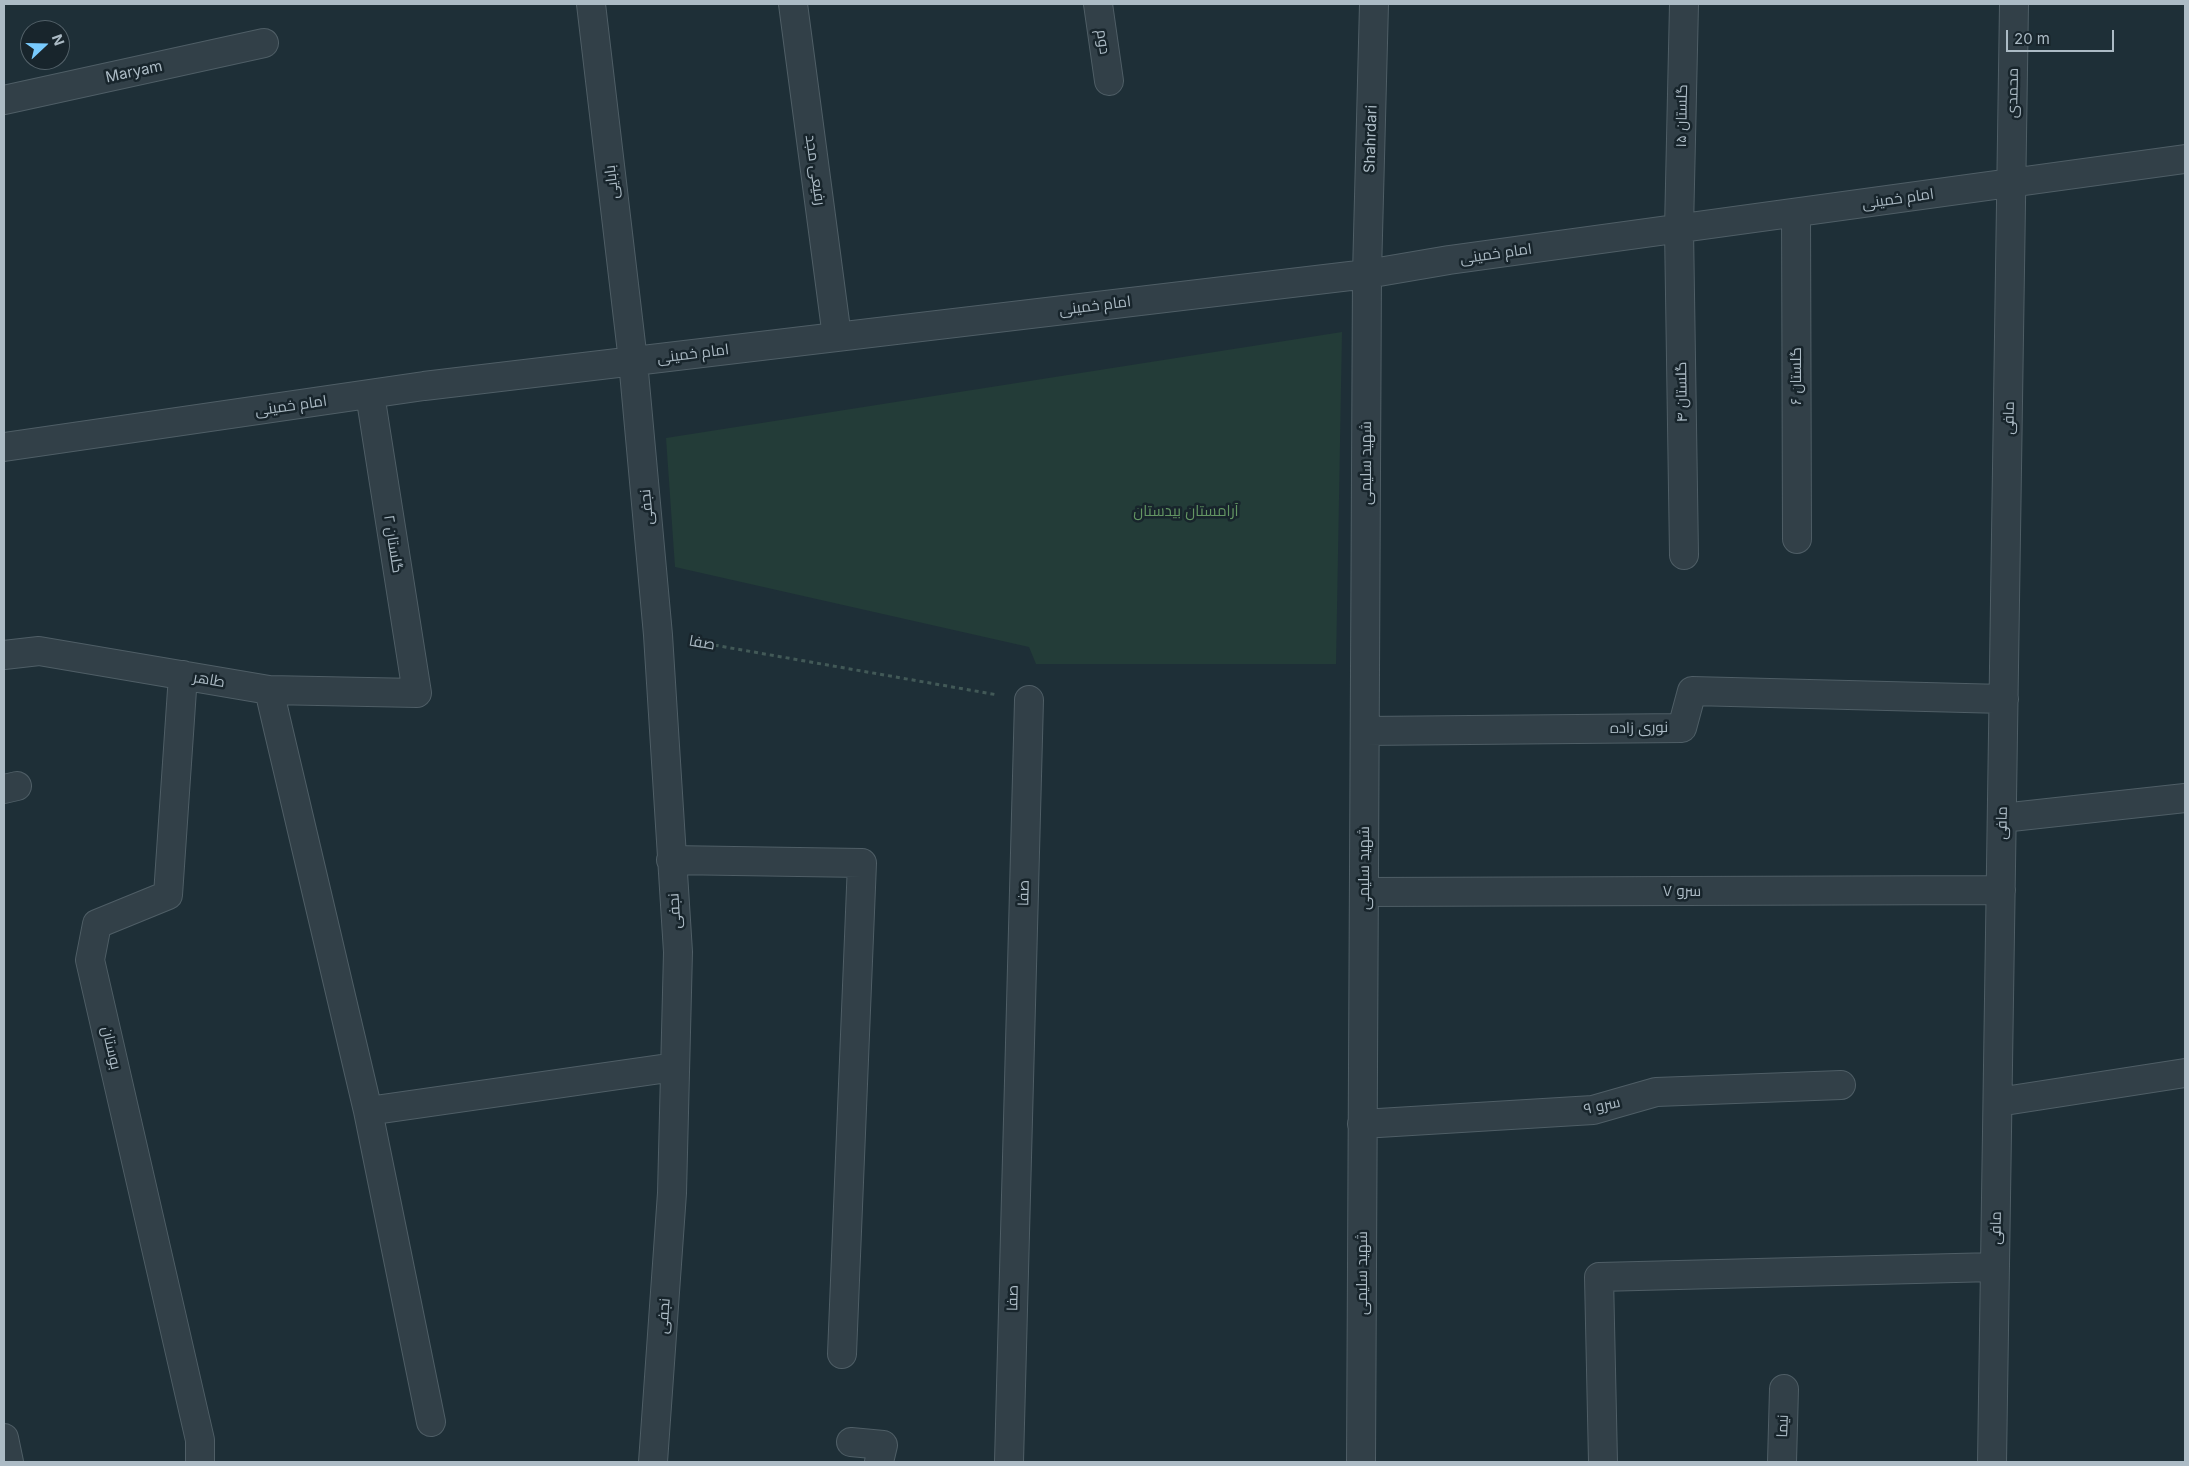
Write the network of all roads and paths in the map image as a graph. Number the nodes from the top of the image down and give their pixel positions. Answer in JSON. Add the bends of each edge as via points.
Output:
{"nodes":[{"id":1,"x":590,"y":4,"type":"edge"},
{"id":2,"x":793,"y":4,"type":"edge"},
{"id":3,"x":1098,"y":4,"type":"edge"},
{"id":4,"x":1374,"y":4,"type":"edge"},
{"id":5,"x":1684,"y":4,"type":"edge"},
{"id":6,"x":2014,"y":4,"type":"edge"},
{"id":7,"x":264,"y":43,"type":"dead end"},
{"id":8,"x":1109,"y":81,"type":"dead end"},
{"id":9,"x":4,"y":100,"type":"edge"},
{"id":10,"x":2185,"y":160,"type":"edge"},
{"id":11,"x":2012,"y":183,"type":"junction"},
{"id":12,"x":1796,"y":213,"type":"junction"},
{"id":13,"x":1679,"y":229,"type":"junction"},
{"id":14,"x":1367,"y":274,"type":"junction"},
{"id":15,"x":837,"y":337,"type":"junction"},
{"id":16,"x":633,"y":361,"type":"junction"},
{"id":17,"x":370,"y":394,"type":"junction"},
{"id":18,"x":4,"y":447,"type":"edge"},
{"id":19,"x":1797,"y":539,"type":"dead end"},
{"id":20,"x":1684,"y":555,"type":"dead end"},
{"id":21,"x":658,"y":635,"type":"junction"},
{"id":22,"x":4,"y":655,"type":"edge"},
{"id":23,"x":183,"y":675,"type":"junction"},
{"id":24,"x":269,"y":690,"type":"junction"},
{"id":25,"x":417,"y":693,"type":"joint"},
{"id":26,"x":1028,"y":700,"type":"joint"},
{"id":27,"x":2004,"y":700,"type":"junction"},
{"id":28,"x":1365,"y":731,"type":"junction"},
{"id":29,"x":2185,"y":798,"type":"edge"},
{"id":30,"x":2002,"y":818,"type":"junction"},
{"id":31,"x":671,"y":860,"type":"junction"},
{"id":32,"x":2001,"y":890,"type":"junction"},
{"id":33,"x":1364,"y":892,"type":"junction"},
{"id":34,"x":675,"y":1067,"type":"junction"},
{"id":35,"x":2185,"y":1073,"type":"edge"},
{"id":36,"x":1841,"y":1084,"type":"dead end"},
{"id":37,"x":1998,"y":1102,"type":"junction"},
{"id":38,"x":368,"y":1110,"type":"junction"},
{"id":39,"x":1362,"y":1124,"type":"junction"},
{"id":40,"x":1995,"y":1267,"type":"junction"},
{"id":41,"x":842,"y":1354,"type":"dead end"},
{"id":42,"x":1784,"y":1389,"type":"dead end"},
{"id":43,"x":431,"y":1422,"type":"dead end"},
{"id":44,"x":4,"y":1438,"type":"edge"},
{"id":45,"x":851,"y":1442,"type":"dead end"},
{"id":46,"x":9,"y":1462,"type":"edge"},
{"id":47,"x":200,"y":1462,"type":"edge"},
{"id":48,"x":654,"y":1462,"type":"edge"},
{"id":49,"x":879,"y":1462,"type":"edge"},
{"id":50,"x":1009,"y":1462,"type":"edge"},
{"id":51,"x":1361,"y":1462,"type":"edge"},
{"id":52,"x":1603,"y":1462,"type":"edge"},
{"id":53,"x":1782,"y":1462,"type":"edge"},
{"id":54,"x":1992,"y":1462,"type":"edge"}],
"edges":[{"from":1,"to":16,"type":"street","name":"بابایی"},
{"from":2,"to":15,"type":"street","name":"رفیعی مجد"},
{"from":3,"to":8,"type":"street","name":"دوم"},
{"from":4,"to":14,"type":"street","name":"Shahrdari"},
{"from":5,"to":13,"type":"street","name":"گلستان ۱۵"},
{"from":6,"to":11,"type":"street","name":"محمدی"},
{"from":7,"to":9,"type":"street","name":"Maryam"},
{"from":10,"to":11,"type":"street","name":"امام خمینی"},
{"from":11,"to":12,"type":"street","name":"امام خمینی"},
{"from":11,"to":27,"type":"street","name":"مافی"},
{"from":12,"to":13,"type":"street","name":"امام خمینی"},
{"from":12,"to":19,"type":"street","name":"گلستان ۶"},
{"from":13,"to":14,"type":"street","name":"امام خمینی"},
{"from":13,"to":20,"type":"street","name":"گلستان ۴"},
{"from":14,"to":15,"type":"street","name":"امام خمینی"},
{"from":14,"to":28,"type":"street","name":"شهید سلیمی"},
{"from":15,"to":16,"type":"street","name":"امام خمینی"},
{"from":16,"to":17,"type":"street","name":"امام خمینی"},
{"from":16,"to":21,"type":"street","name":"نجفی"},
{"from":17,"to":18,"type":"street","name":"امام خمینی"},
{"from":17,"to":25,"type":"street","name":"گلستان ۲"},
{"from":21,"to":26,"type":"path","name":"صفا"},
{"from":21,"to":31,"type":"street","name":"نجفی"},
{"from":22,"to":23,"type":"street","name":"طاهر","via":[[39,651]]},
{"from":23,"to":24,"type":"street","name":"طاهر"},
{"from":23,"to":47,"type":"street","name":"بوستان","via":[[168,895],[97,924],[90,960],[200,1440]]},
{"from":24,"to":25,"type":"street","name":"طاهر"},
{"from":24,"to":38,"type":"street"},
{"from":26,"to":50,"type":"street","name":"صفا"},
{"from":27,"to":28,"type":"street","name":"نوری زاده","via":[[1692,691],[1682,728]]},
{"from":27,"to":30,"type":"street","name":"مافی"},
{"from":28,"to":33,"type":"street","name":"شهید سلیمی"},
{"from":29,"to":30,"type":"street"},
{"from":30,"to":32,"type":"street","name":"مافی"},
{"from":31,"to":34,"type":"street","name":"نجفی","via":[[678,952]]},
{"from":31,"to":41,"type":"street","via":[[862,863]]},
{"from":32,"to":33,"type":"street","name":"سرو ۷"},
{"from":32,"to":37,"type":"street","name":"مافی"},
{"from":33,"to":39,"type":"street","name":"شهید سلیمی"},
{"from":34,"to":38,"type":"street"},
{"from":34,"to":48,"type":"street","name":"نجفی","via":[[672,1193]]},
{"from":35,"to":37,"type":"street"},
{"from":36,"to":39,"type":"street","name":"سرو ۹","via":[[1656,1092],[1593,1110]]},
{"from":37,"to":40,"type":"street","name":"مافی"},
{"from":38,"to":43,"type":"street"},
{"from":39,"to":51,"type":"street","name":"شهید سلیمی"},
{"from":40,"to":52,"type":"street","via":[[1599,1277]]},
{"from":40,"to":54,"type":"street","name":"مافی"},
{"from":42,"to":53,"type":"street","name":"نیما"},
{"from":44,"to":46,"type":"street"},
{"from":45,"to":49,"type":"street","via":[[883,1445]]}]}
